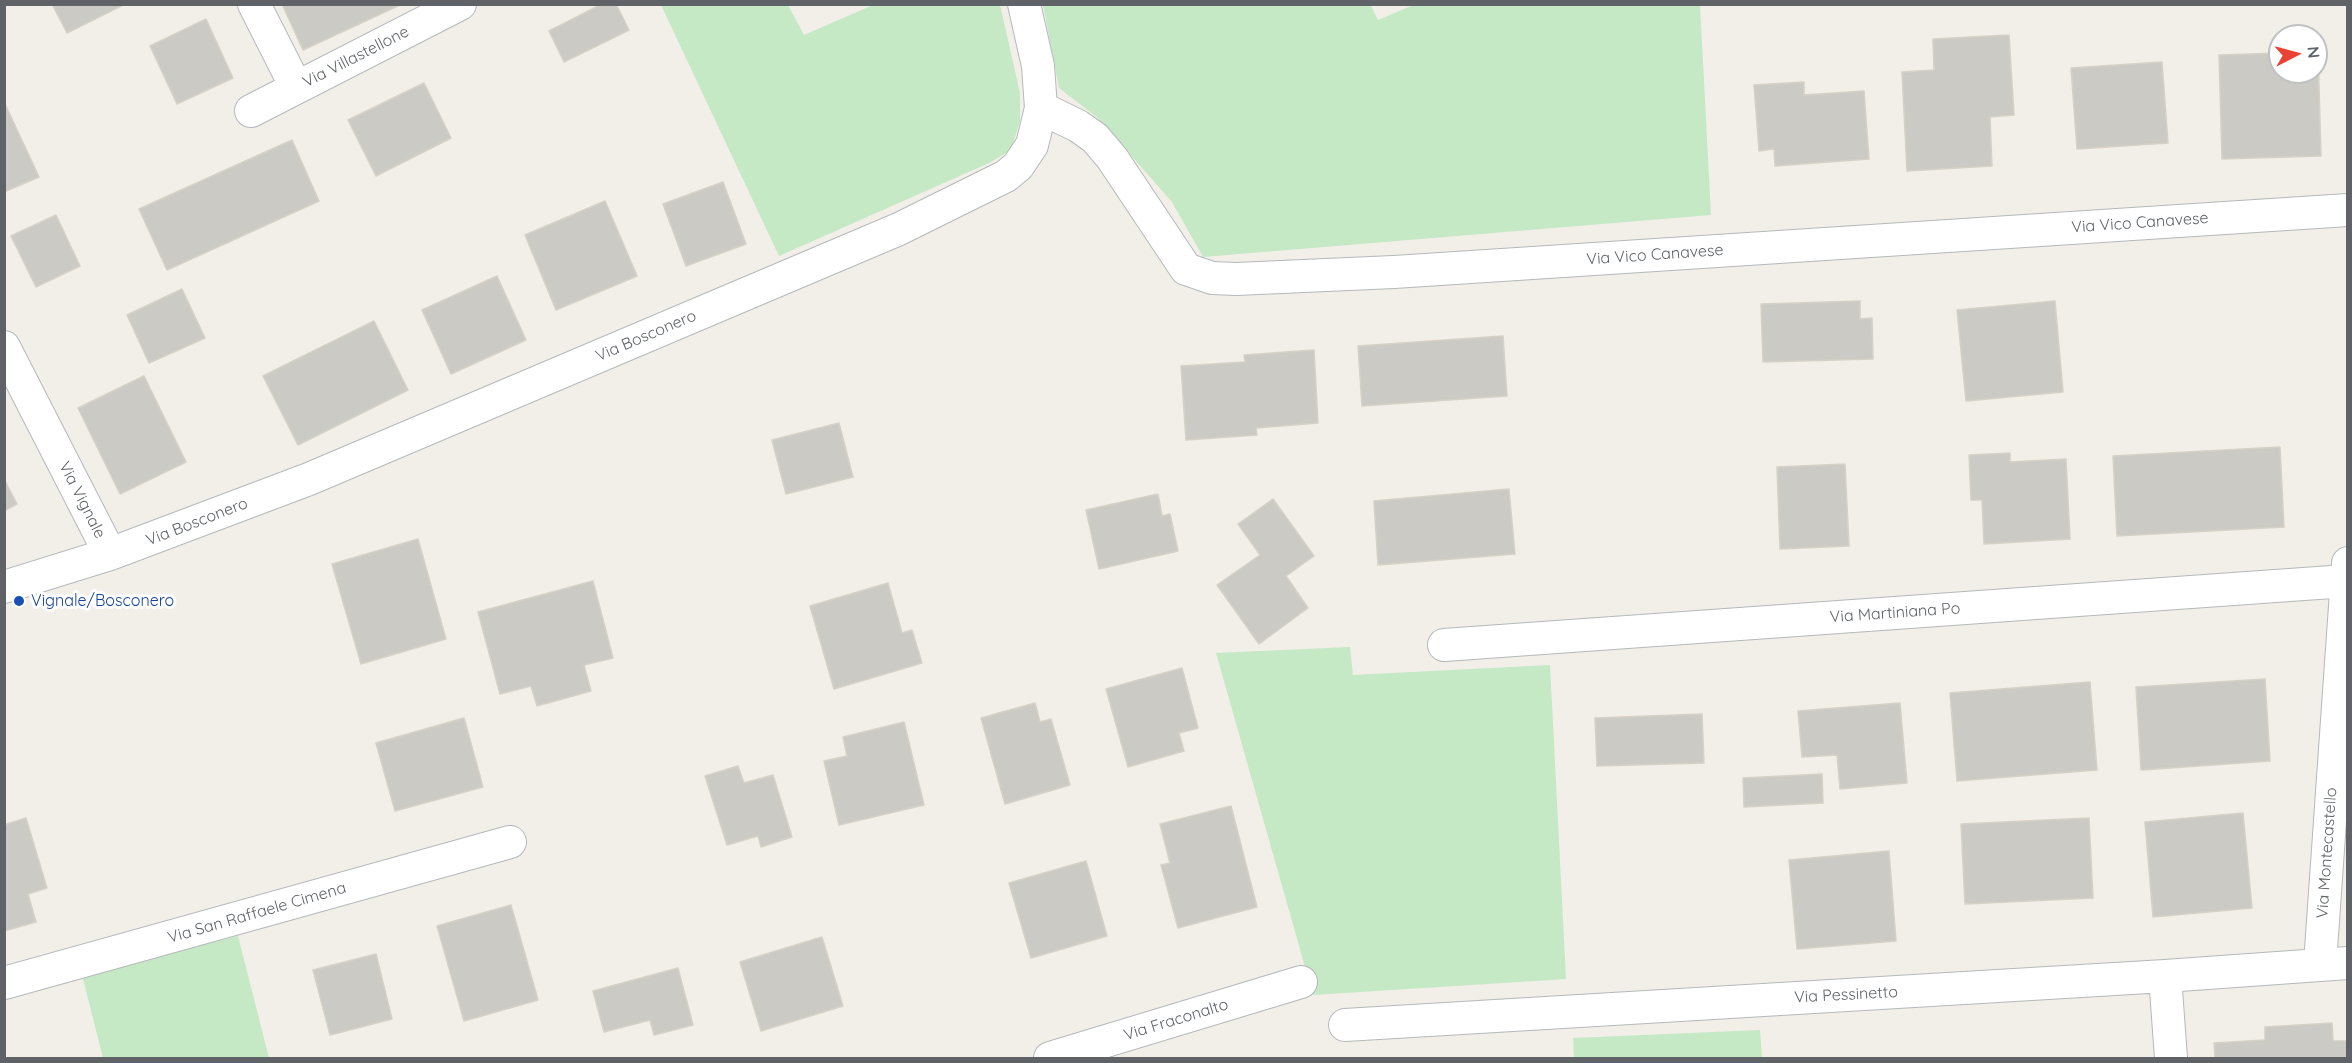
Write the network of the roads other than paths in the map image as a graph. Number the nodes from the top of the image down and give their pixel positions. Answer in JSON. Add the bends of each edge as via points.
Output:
{"nodes":[{"id":1,"x":255,"y":4,"type":"edge"},
{"id":2,"x":460,"y":4,"type":"edge"},
{"id":3,"x":1024,"y":4,"type":"edge"},
{"id":4,"x":296,"y":87,"type":"junction"},
{"id":5,"x":1041,"y":108,"type":"junction"},
{"id":6,"x":251,"y":111,"type":"dead end"},
{"id":7,"x":2348,"y":210,"type":"edge"},
{"id":8,"x":4,"y":347,"type":"edge"},
{"id":9,"x":110,"y":554,"type":"junction"},
{"id":10,"x":2347,"y":572,"type":"edge"},
{"id":11,"x":4,"y":587,"type":"edge"},
{"id":12,"x":1444,"y":645,"type":"dead end"},
{"id":13,"x":510,"y":842,"type":"dead end"},
{"id":14,"x":2334,"y":964,"type":"edge"},
{"id":15,"x":2165,"y":976,"type":"junction"},
{"id":16,"x":1301,"y":982,"type":"dead end"},
{"id":17,"x":4,"y":983,"type":"edge"},
{"id":18,"x":1345,"y":1025,"type":"dead end"},
{"id":19,"x":1050,"y":1059,"type":"edge"},
{"id":20,"x":2171,"y":1059,"type":"edge"}],
"edges":[{"from":1,"to":4,"type":"street"},
{"from":2,"to":4,"type":"street","name":"Via Villastellone"},
{"from":3,"to":5,"type":"street","name":"Via Bosconero","via":[[1038,66]]},
{"from":4,"to":6,"type":"street","name":"Via Villastellone"},
{"from":5,"to":7,"type":"street","name":"Via Vico Canavese","via":[[1095,138],[1186,268],[1212,278],[1394,272]]},
{"from":5,"to":9,"type":"street","name":"Via Bosconero","via":[[1032,145],[1018,166],[993,184],[909,224],[309,479]]},
{"from":8,"to":9,"type":"street","name":"Via Vignale"},
{"from":9,"to":11,"type":"street","name":"Via Vignale"},
{"from":10,"to":12,"type":"street","name":"Via Martiniana Po"},
{"from":10,"to":14,"type":"street","name":"Via Montecastello"},
{"from":13,"to":17,"type":"street","name":"Via San Raffaele Cimena"},
{"from":14,"to":15,"type":"street","name":"Via Pessinetto"},
{"from":15,"to":18,"type":"street","name":"Via Pessinetto"},
{"from":15,"to":20,"type":"street"},
{"from":16,"to":19,"type":"street","name":"Via Fraconalto"}]}
